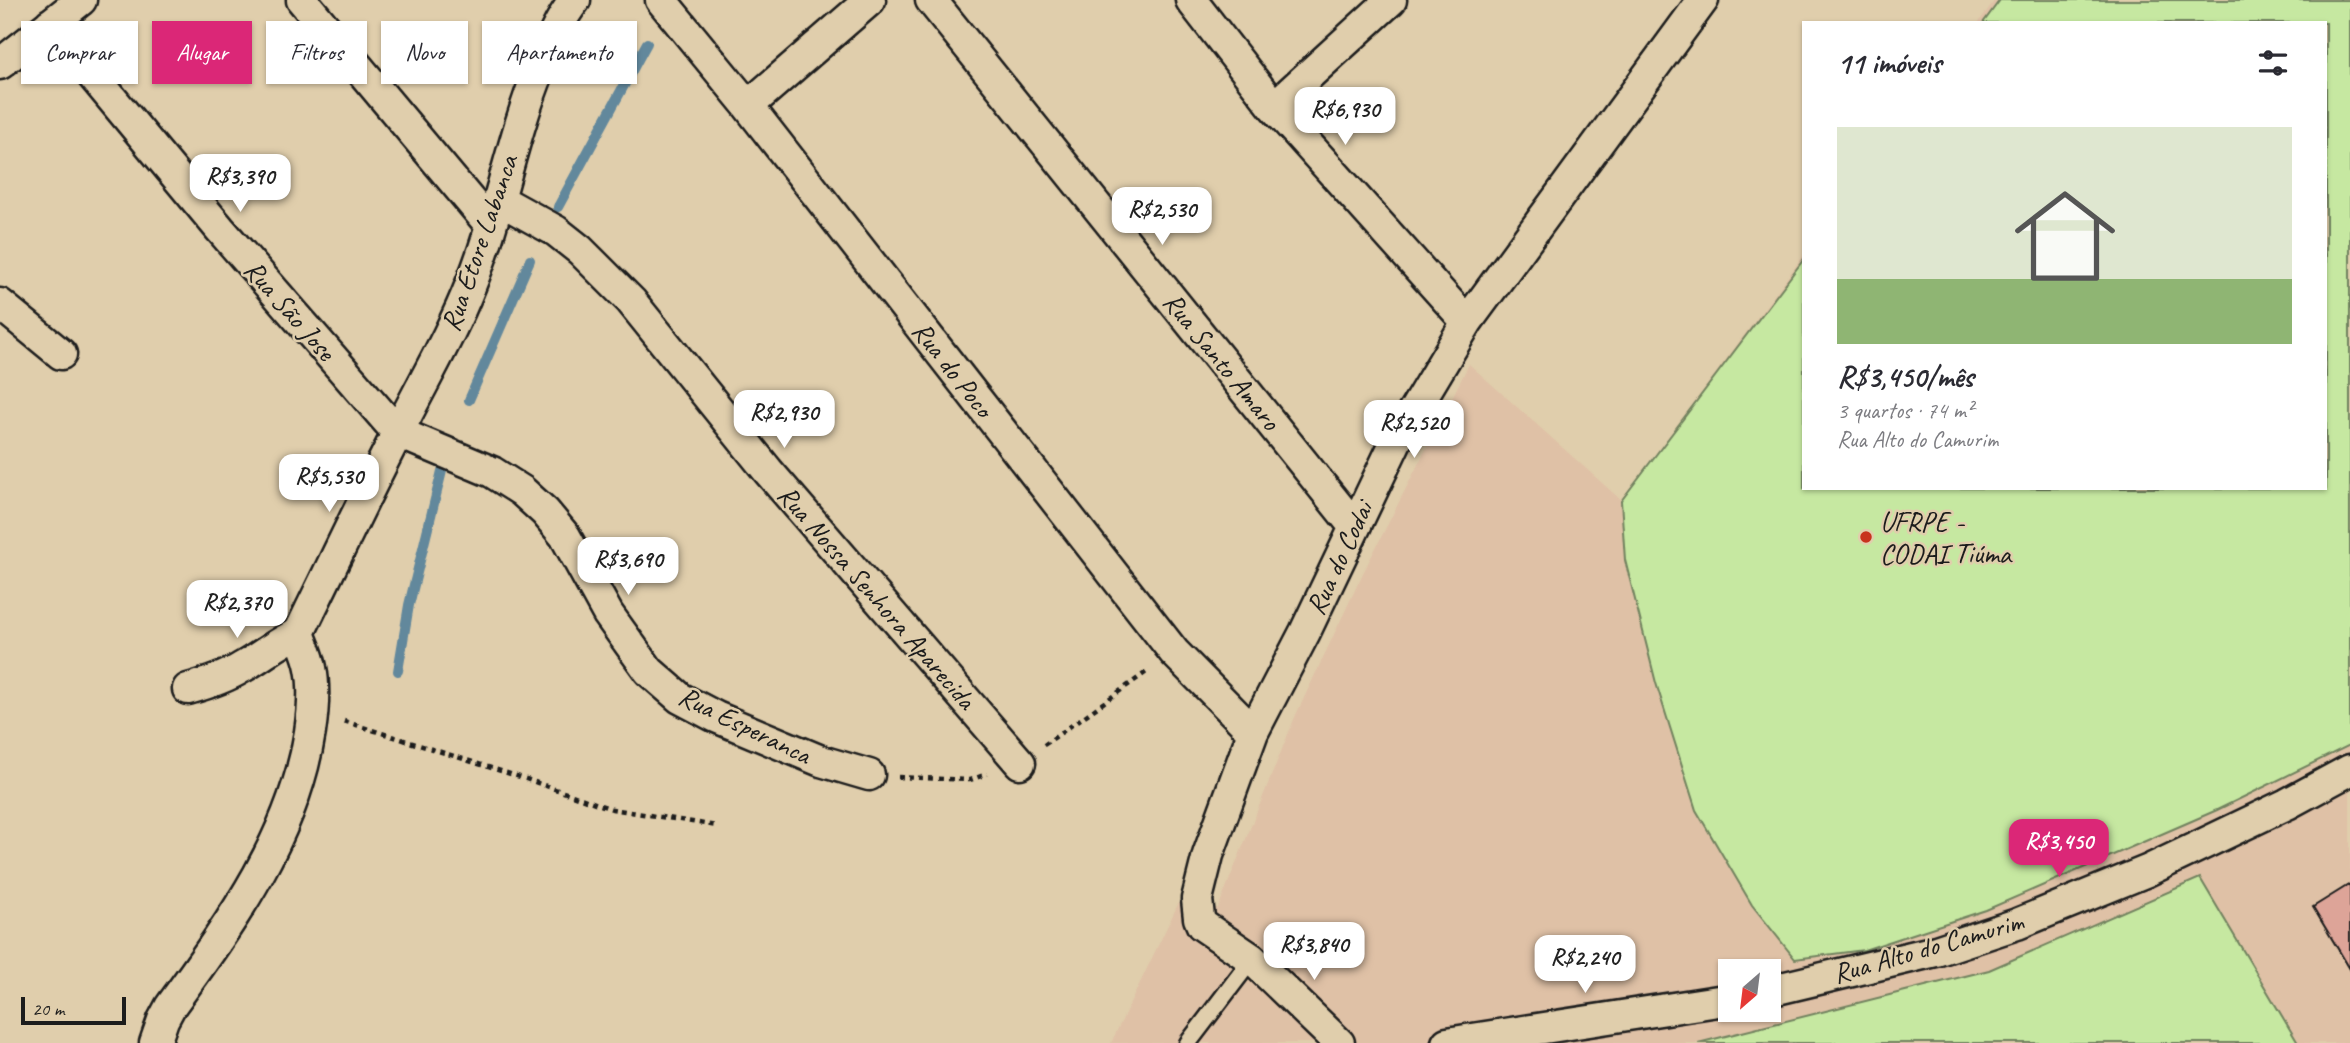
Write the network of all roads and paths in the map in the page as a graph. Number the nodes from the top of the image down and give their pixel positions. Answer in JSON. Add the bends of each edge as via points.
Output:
{"nodes":[{"id":1,"x":81,"y":0,"type":"edge"},
{"id":2,"x":302,"y":0,"type":"edge"},
{"id":3,"x":575,"y":0,"type":"edge"},
{"id":4,"x":661,"y":0,"type":"edge"},
{"id":5,"x":870,"y":0,"type":"edge"},
{"id":6,"x":931,"y":0,"type":"edge"},
{"id":7,"x":1191,"y":0,"type":"edge"},
{"id":8,"x":1391,"y":0,"type":"edge"},
{"id":9,"x":1703,"y":0,"type":"edge"},
{"id":10,"x":54,"y":21,"type":"edge"},
{"id":11,"x":21,"y":47,"type":"edge"},
{"id":12,"x":0,"y":64,"type":"edge"},
{"id":13,"x":100,"y":84,"type":"edge"},
{"id":14,"x":748,"y":106,"type":"junction"},
{"id":15,"x":1274,"y":107,"type":"junction"},
{"id":16,"x":494,"y":213,"type":"junction"},
{"id":17,"x":0,"y":304,"type":"edge"},
{"id":18,"x":1467,"y":321,"type":"junction"},
{"id":19,"x":61,"y":355,"type":"dead end"},
{"id":20,"x":397,"y":432,"type":"junction"},
{"id":21,"x":1354,"y":526,"type":"junction"},
{"id":22,"x":299,"y":633,"type":"junction"},
{"id":23,"x":188,"y":689,"type":"dead end"},
{"id":24,"x":313,"y":712,"type":"junction"},
{"id":25,"x":1253,"y":732,"type":"junction"},
{"id":26,"x":1020,"y":762,"type":"dead end"},
{"id":27,"x":2350,"y":770,"type":"edge"},
{"id":28,"x":869,"y":775,"type":"dead end"},
{"id":29,"x":716,"y":826,"type":"dead end"},
{"id":30,"x":1252,"y":959,"type":"junction"},
{"id":31,"x":1782,"y":987,"type":"edge"},
{"id":32,"x":1718,"y":1001,"type":"edge"},
{"id":33,"x":155,"y":1043,"type":"edge"},
{"id":34,"x":1188,"y":1043,"type":"edge"},
{"id":35,"x":1339,"y":1043,"type":"edge"},
{"id":36,"x":1447,"y":1043,"type":"edge"}],
"edges":[{"from":1,"to":10,"type":"street"},
{"from":2,"to":16,"type":"street"},
{"from":3,"to":16,"type":"street","name":"Rua Etore Labanca","via":[[565,12],[531,90]]},
{"from":4,"to":14,"type":"street","name":"Rua do Poco"},
{"from":5,"to":14,"type":"street"},
{"from":6,"to":21,"type":"street","name":"Rua Santo Amaro"},
{"from":7,"to":15,"type":"street"},
{"from":8,"to":15,"type":"street"},
{"from":9,"to":18,"type":"street","name":"Rua do Codai"},
{"from":11,"to":12,"type":"street"},
{"from":13,"to":20,"type":"street","name":"Rua São Jose"},
{"from":14,"to":25,"type":"street","name":"Rua do Poco","via":[[1174,652]]},
{"from":15,"to":18,"type":"street"},
{"from":16,"to":20,"type":"street","name":"Rua Etore Labanca","via":[[454,326]]},
{"from":16,"to":26,"type":"street","name":"Rua Nossa Senhora Aparecida","via":[[556,231],[631,301],[768,471]]},
{"from":17,"to":19,"type":"street"},
{"from":18,"to":21,"type":"street","name":"Rua do Codai","via":[[1397,439]]},
{"from":20,"to":22,"type":"street","name":"Rua Etore Labanca"},
{"from":20,"to":28,"type":"street","name":"Rua Esperanca","via":[[492,472],[538,505],[565,536],[608,614],[649,671],[680,698],[716,718],[821,761]]},
{"from":21,"to":25,"type":"street","name":"Rua do Codai"},
{"from":22,"to":23,"type":"street","via":[[241,668]]},
{"from":22,"to":24,"type":"street","via":[[312,669]]},
{"from":24,"to":29,"type":"path","via":[[612,809]]},
{"from":24,"to":33,"type":"street","via":[[305,762],[272,852],[233,919],[170,1007]]},
{"from":25,"to":30,"type":"street","name":"Rua do Codai","via":[[1197,899],[1202,925]]},
{"from":27,"to":31,"type":"street","name":"Rua Alto do Camurim","via":[[2147,871],[2017,923],[1936,951]]},
{"from":30,"to":34,"type":"lane"},
{"from":30,"to":35,"type":"street"},
{"from":32,"to":36,"type":"street"}]}
